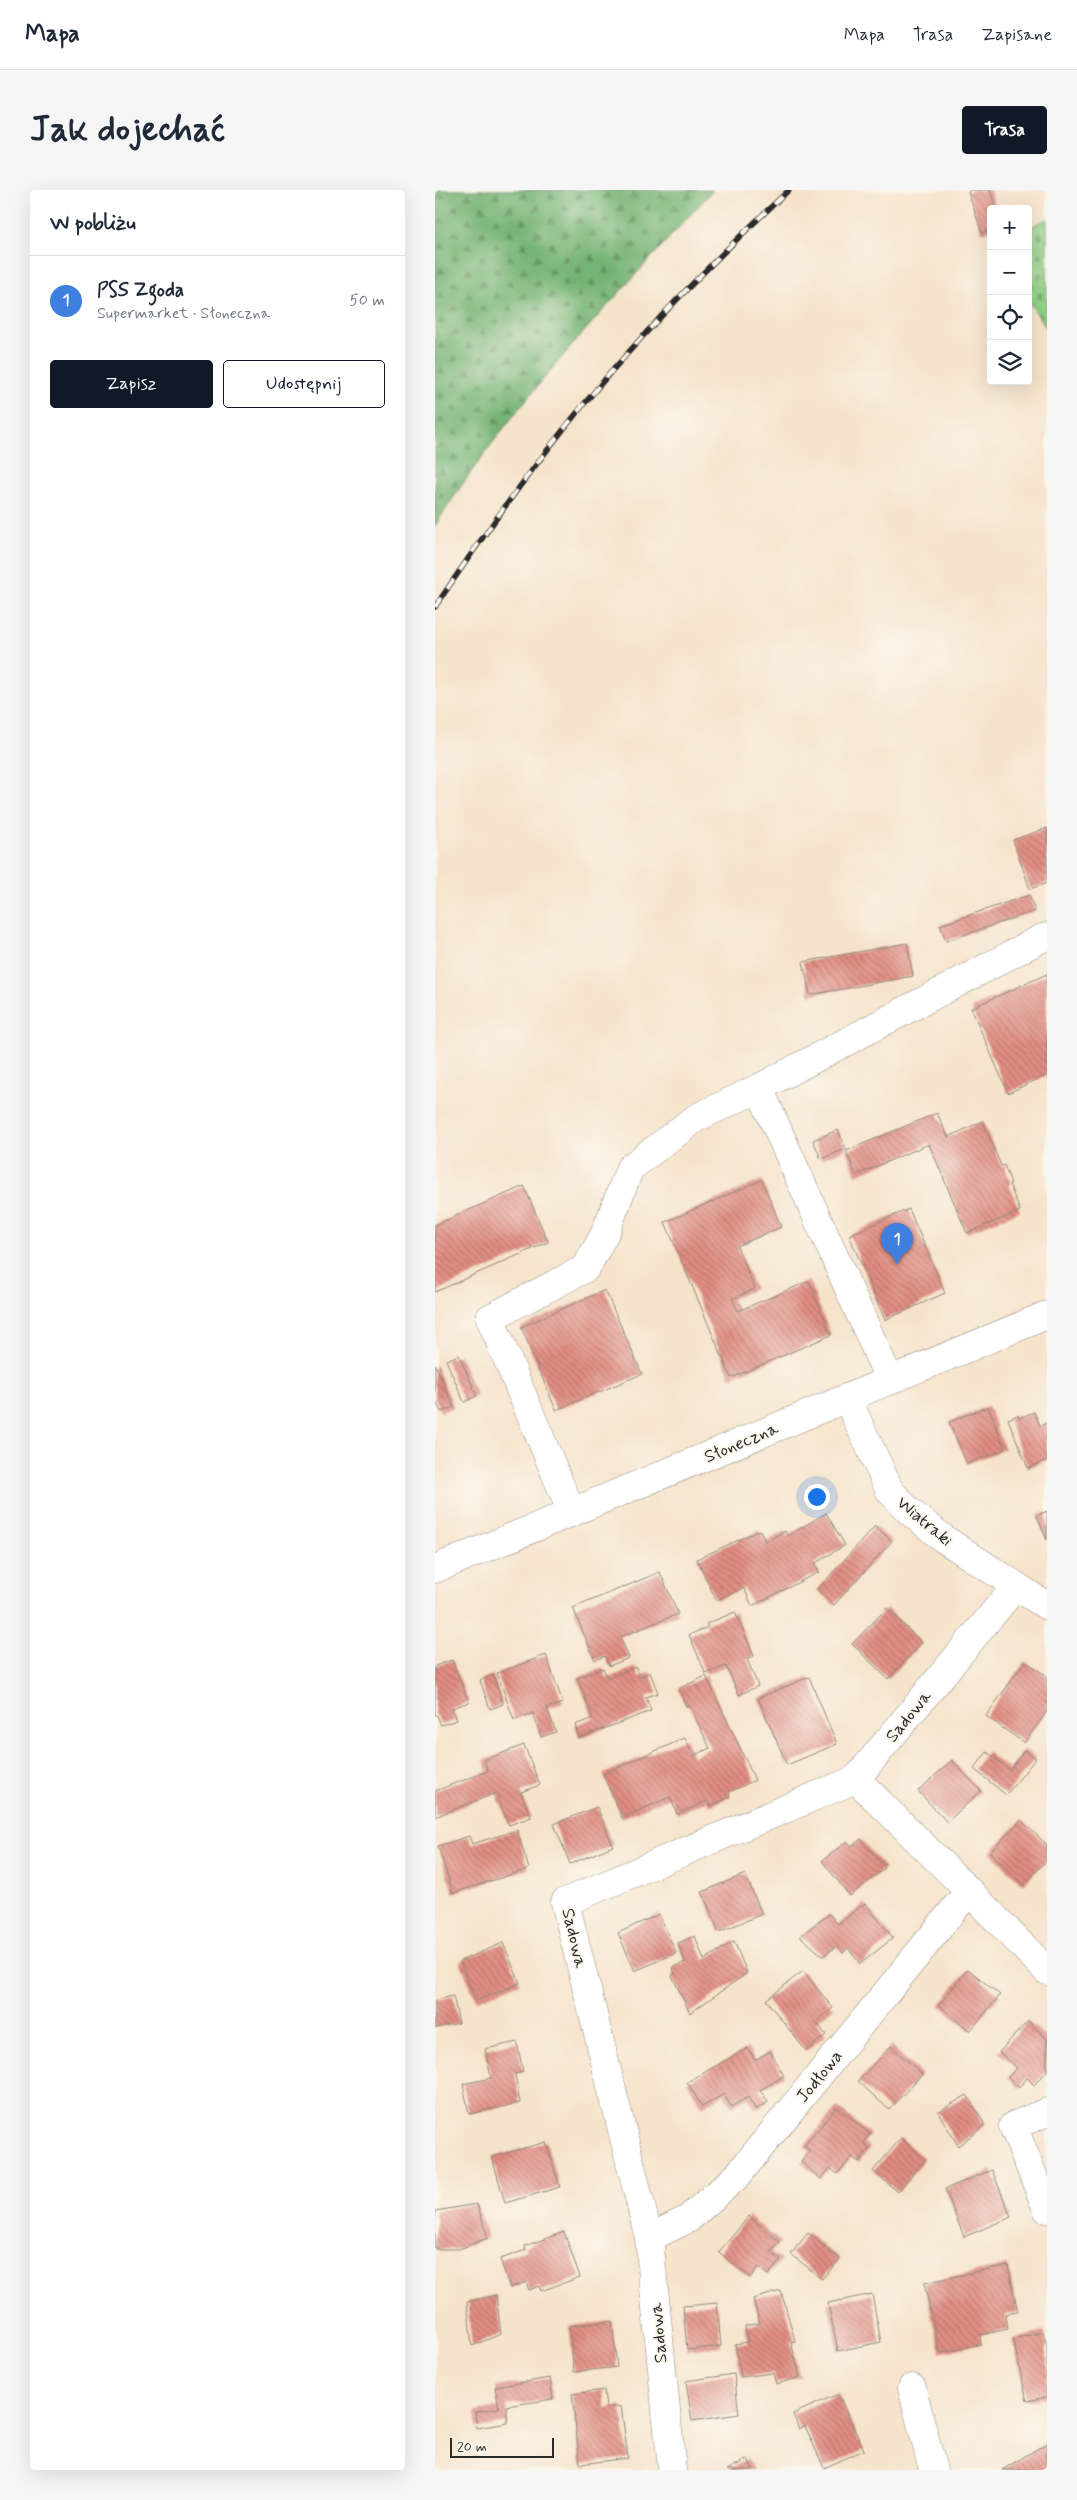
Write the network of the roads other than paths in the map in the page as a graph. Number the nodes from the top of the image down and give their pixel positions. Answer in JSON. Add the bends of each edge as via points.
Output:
{"nodes":[{"id":1,"x":1047,"y":938,"type":"edge"},
{"id":2,"x":759,"y":1088,"type":"junction"},
{"id":3,"x":1047,"y":1315,"type":"edge"},
{"id":4,"x":890,"y":1381,"type":"junction"},
{"id":5,"x":847,"y":1398,"type":"junction"},
{"id":6,"x":572,"y":1513,"type":"junction"},
{"id":7,"x":435,"y":1569,"type":"edge"},
{"id":8,"x":1015,"y":1586,"type":"junction"},
{"id":9,"x":1047,"y":1606,"type":"edge"},
{"id":10,"x":856,"y":1779,"type":"junction"},
{"id":11,"x":969,"y":1891,"type":"junction"},
{"id":12,"x":1047,"y":1971,"type":"edge"},
{"id":13,"x":1047,"y":2112,"type":"edge"},
{"id":14,"x":1047,"y":2209,"type":"edge"},
{"id":15,"x":649,"y":2238,"type":"junction"},
{"id":16,"x":911,"y":2388,"type":"dead end"},
{"id":17,"x":672,"y":2470,"type":"edge"},
{"id":18,"x":933,"y":2470,"type":"edge"}],
"edges":[{"from":1,"to":2,"type":"street"},
{"from":2,"to":4,"type":"street"},
{"from":2,"to":6,"type":"street","via":[[695,1118],[630,1168],[605,1233],[586,1268],[490,1318]]},
{"from":3,"to":4,"type":"street","name":"Słoneczna"},
{"from":4,"to":5,"type":"street","name":"Słoneczna"},
{"from":5,"to":6,"type":"street","name":"Słoneczna"},
{"from":5,"to":8,"type":"street","name":"Wiatraki","via":[[890,1491],[909,1512],[944,1539]]},
{"from":6,"to":7,"type":"street","name":"Słoneczna"},
{"from":8,"to":9,"type":"street","name":"Wiatraki"},
{"from":8,"to":10,"type":"street","name":"Sadowa"},
{"from":10,"to":11,"type":"street"},
{"from":10,"to":15,"type":"street","name":"Sadowa","via":[[565,1902]]},
{"from":11,"to":12,"type":"street"},
{"from":11,"to":15,"type":"street","name":"Jodłowa","via":[[737,2176],[689,2219]]},
{"from":13,"to":14,"type":"street","via":[[1013,2126]]},
{"from":15,"to":17,"type":"street","name":"Sadowa"},
{"from":16,"to":18,"type":"street"}]}
